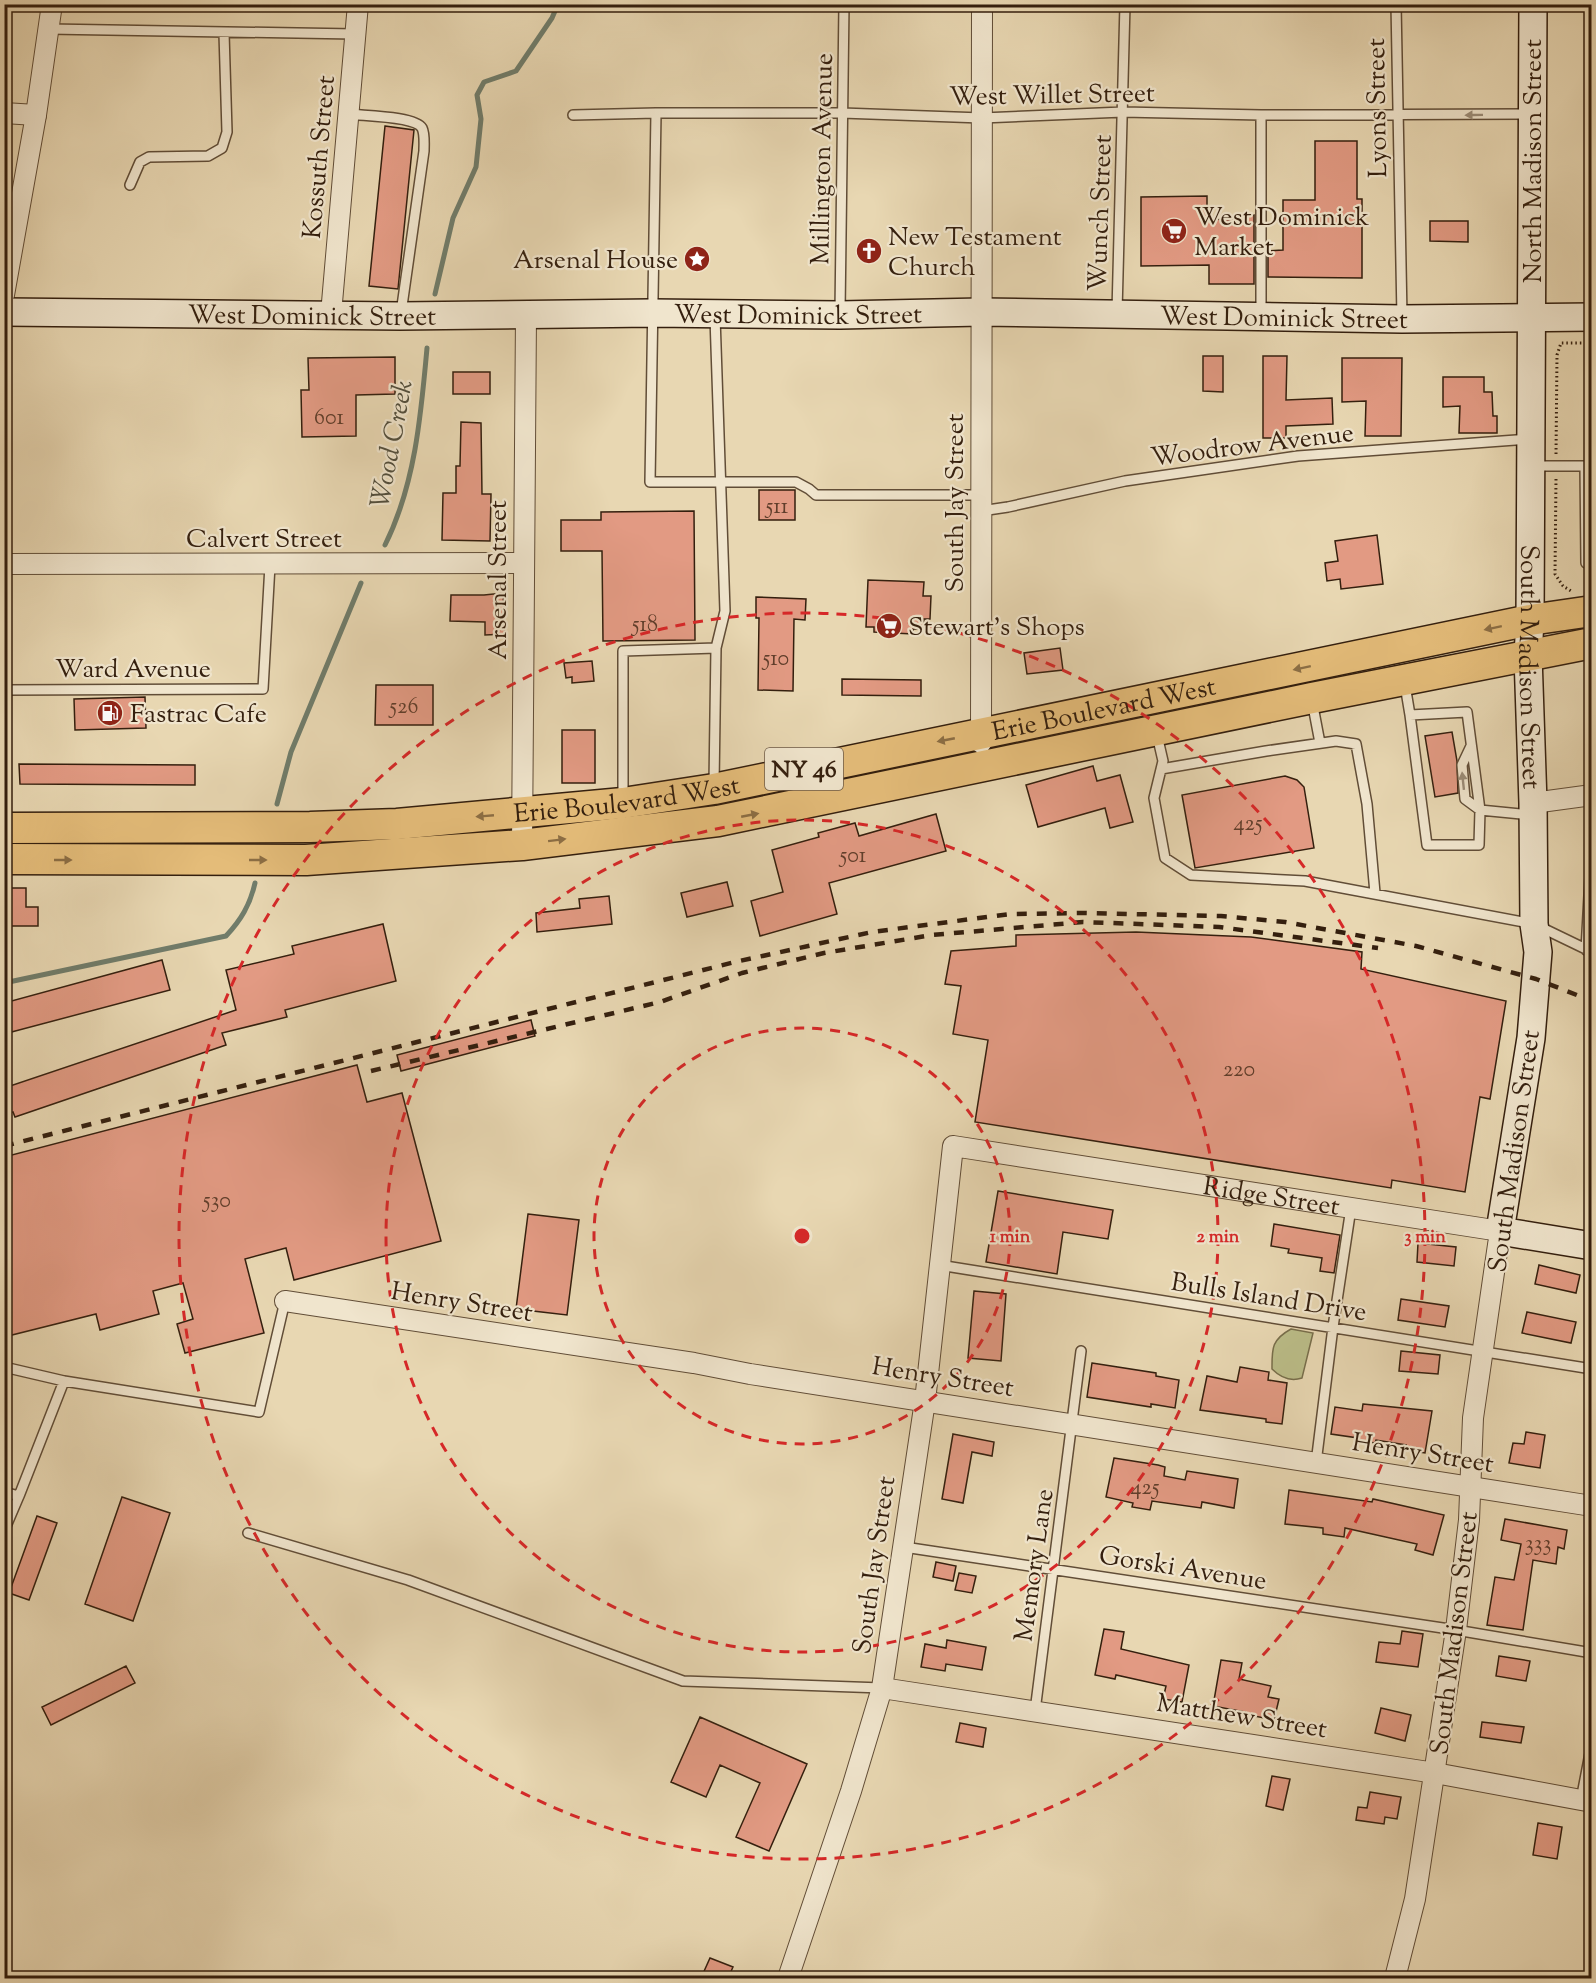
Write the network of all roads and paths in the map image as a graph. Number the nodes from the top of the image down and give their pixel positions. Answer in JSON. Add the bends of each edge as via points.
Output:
{"nodes":[{"id":1,"x":52,"y":4,"type":"edge"},
{"id":2,"x":358,"y":4,"type":"edge"},
{"id":3,"x":844,"y":4,"type":"edge"},
{"id":4,"x":982,"y":4,"type":"edge"},
{"id":5,"x":1125,"y":4,"type":"edge"},
{"id":6,"x":1396,"y":4,"type":"edge"},
{"id":7,"x":1533,"y":4,"type":"edge"},
{"id":8,"x":49,"y":29,"type":"junction"},
{"id":9,"x":224,"y":33,"type":"junction"},
{"id":10,"x":356,"y":34,"type":"junction"},
{"id":11,"x":1123,"y":112,"type":"junction"},
{"id":12,"x":4,"y":113,"type":"edge"},
{"id":13,"x":656,"y":113,"type":"junction"},
{"id":14,"x":842,"y":113,"type":"junction"},
{"id":15,"x":349,"y":114,"type":"junction"},
{"id":16,"x":1532,"y":114,"type":"junction"},
{"id":17,"x":36,"y":115,"type":"junction"},
{"id":18,"x":573,"y":115,"type":"dead end"},
{"id":19,"x":1261,"y":115,"type":"junction"},
{"id":20,"x":1397,"y":116,"type":"junction"},
{"id":21,"x":982,"y":118,"type":"junction"},
{"id":22,"x":130,"y":185,"type":"dead end"},
{"id":23,"x":4,"y":295,"type":"edge"},
{"id":24,"x":4,"y":312,"type":"edge"},
{"id":25,"x":981,"y":312,"type":"junction"},
{"id":26,"x":652,"y":313,"type":"junction"},
{"id":27,"x":331,"y":314,"type":"junction"},
{"id":28,"x":526,"y":315,"type":"junction"},
{"id":29,"x":715,"y":315,"type":"junction"},
{"id":30,"x":840,"y":315,"type":"junction"},
{"id":31,"x":1117,"y":315,"type":"junction"},
{"id":32,"x":400,"y":316,"type":"junction"},
{"id":33,"x":1261,"y":316,"type":"junction"},
{"id":34,"x":1532,"y":317,"type":"junction"},
{"id":35,"x":1592,"y":317,"type":"edge"},
{"id":36,"x":1402,"y":319,"type":"junction"},
{"id":37,"x":1531,"y":439,"type":"junction"},
{"id":38,"x":1531,"y":466,"type":"junction"},
{"id":39,"x":1588,"y":466,"type":"edge"},
{"id":40,"x":721,"y":483,"type":"junction"},
{"id":41,"x":981,"y":503,"type":"junction"},
{"id":42,"x":524,"y":563,"type":"junction"},
{"id":43,"x":1586,"y":563,"type":"dead end"},
{"id":44,"x":4,"y":564,"type":"edge"},
{"id":45,"x":270,"y":565,"type":"junction"},
{"id":46,"x":1592,"y":611,"type":"edge"},
{"id":47,"x":1530,"y":620,"type":"junction"},
{"id":48,"x":1592,"y":643,"type":"edge"},
{"id":49,"x":716,"y":648,"type":"junction"},
{"id":50,"x":1528,"y":656,"type":"junction"},
{"id":51,"x":1404,"y":680,"type":"junction"},
{"id":52,"x":4,"y":690,"type":"edge"},
{"id":53,"x":1312,"y":698,"type":"junction"},
{"id":54,"x":1410,"y":715,"type":"junction"},
{"id":55,"x":1156,"y":730,"type":"junction"},
{"id":56,"x":981,"y":733,"type":"junction"},
{"id":57,"x":1320,"y":743,"type":"junction"},
{"id":58,"x":982,"y":766,"type":"junction"},
{"id":59,"x":1161,"y":769,"type":"junction"},
{"id":60,"x":714,"y":789,"type":"junction"},
{"id":61,"x":1592,"y":795,"type":"edge"},
{"id":62,"x":623,"y":803,"type":"junction"},
{"id":63,"x":1533,"y":809,"type":"junction"},
{"id":64,"x":1480,"y":810,"type":"junction"},
{"id":65,"x":523,"y":812,"type":"junction"},
{"id":66,"x":4,"y":828,"type":"edge"},
{"id":67,"x":1592,"y":841,"type":"edge"},
{"id":68,"x":522,"y":845,"type":"junction"},
{"id":69,"x":4,"y":859,"type":"edge"},
{"id":70,"x":1375,"y":893,"type":"junction"},
{"id":71,"x":1534,"y":924,"type":"junction"},
{"id":72,"x":1589,"y":951,"type":"edge"},
{"id":73,"x":953,"y":1146,"type":"joint"},
{"id":74,"x":1352,"y":1208,"type":"junction"},
{"id":75,"x":1500,"y":1231,"type":"junction"},
{"id":76,"x":1592,"y":1246,"type":"edge"},
{"id":77,"x":939,"y":1265,"type":"junction"},
{"id":78,"x":285,"y":1301,"type":"joint"},
{"id":79,"x":1333,"y":1327,"type":"junction"},
{"id":80,"x":1081,"y":1351,"type":"dead end"},
{"id":81,"x":1483,"y":1351,"type":"junction"},
{"id":82,"x":4,"y":1367,"type":"edge"},
{"id":83,"x":1592,"y":1369,"type":"edge"},
{"id":84,"x":64,"y":1381,"type":"junction"},
{"id":85,"x":925,"y":1401,"type":"junction"},
{"id":86,"x":1073,"y":1424,"type":"junction"},
{"id":87,"x":1316,"y":1463,"type":"junction"},
{"id":88,"x":1470,"y":1487,"type":"junction"},
{"id":89,"x":4,"y":1492,"type":"edge"},
{"id":90,"x":19,"y":1496,"type":"junction"},
{"id":91,"x":1592,"y":1506,"type":"edge"},
{"id":92,"x":4,"y":1531,"type":"edge"},
{"id":93,"x":248,"y":1533,"type":"dead end"},
{"id":94,"x":904,"y":1547,"type":"junction"},
{"id":95,"x":1054,"y":1569,"type":"junction"},
{"id":96,"x":1456,"y":1630,"type":"junction"},
{"id":97,"x":1592,"y":1653,"type":"edge"},
{"id":98,"x":882,"y":1688,"type":"junction"},
{"id":99,"x":1035,"y":1711,"type":"junction"},
{"id":100,"x":1592,"y":1743,"type":"edge"},
{"id":101,"x":1435,"y":1773,"type":"junction"},
{"id":102,"x":1586,"y":1801,"type":"edge"},
{"id":103,"x":788,"y":1978,"type":"edge"},
{"id":104,"x":1395,"y":1978,"type":"edge"}],
"edges":[{"from":1,"to":8,"type":"street"},
{"from":2,"to":10,"type":"street","name":"Kossuth Street"},
{"from":3,"to":14,"type":"lane","name":"Millington Avenue"},
{"from":4,"to":21,"type":"street","name":"South Jay Street"},
{"from":5,"to":11,"type":"lane","name":"Wunch Street"},
{"from":6,"to":20,"type":"lane","name":"Lyons Street"},
{"from":7,"to":16,"type":"street","name":"North Madison Street"},
{"from":8,"to":9,"type":"lane"},
{"from":8,"to":17,"type":"street"},
{"from":9,"to":10,"type":"lane"},
{"from":9,"to":22,"type":"lane","via":[[227,132],[222,148],[208,156],[148,157],[140,162]]},
{"from":10,"to":15,"type":"street","name":"Kossuth Street"},
{"from":11,"to":19,"type":"lane","name":"West Willet Street"},
{"from":11,"to":21,"type":"lane","name":"West Willet Street"},
{"from":11,"to":31,"type":"lane","name":"Wunch Street"},
{"from":12,"to":17,"type":"street"},
{"from":13,"to":14,"type":"lane","name":"West Willet Street"},
{"from":13,"to":18,"type":"lane","name":"West Willet Street"},
{"from":13,"to":26,"type":"lane"},
{"from":14,"to":21,"type":"lane","name":"West Willet Street"},
{"from":14,"to":30,"type":"lane","name":"Millington Avenue"},
{"from":15,"to":27,"type":"street","name":"Kossuth Street"},
{"from":15,"to":32,"type":"lane","via":[[406,120],[418,123],[423,130],[424,151]]},
{"from":16,"to":20,"type":"lane","name":"West Willet Street","one_way":true},
{"from":16,"to":34,"type":"street","name":"North Madison Street"},
{"from":17,"to":23,"type":"street"},
{"from":19,"to":20,"type":"lane","name":"West Willet Street"},
{"from":19,"to":33,"type":"lane"},
{"from":20,"to":36,"type":"lane","name":"Lyons Street"},
{"from":21,"to":25,"type":"street","name":"South Jay Street"},
{"from":24,"to":27,"type":"street","name":"West Dominick Street"},
{"from":25,"to":30,"type":"street","name":"West Dominick Street"},
{"from":25,"to":31,"type":"street","name":"West Dominick Street"},
{"from":25,"to":41,"type":"street","name":"South Jay Street"},
{"from":26,"to":28,"type":"street","name":"West Dominick Street"},
{"from":26,"to":29,"type":"street","name":"West Dominick Street"},
{"from":26,"to":40,"type":"lane","via":[[650,482]]},
{"from":27,"to":32,"type":"street","name":"West Dominick Street"},
{"from":28,"to":32,"type":"street","name":"West Dominick Street"},
{"from":28,"to":42,"type":"street","name":"Arsenal Street"},
{"from":29,"to":30,"type":"street","name":"West Dominick Street"},
{"from":29,"to":40,"type":"lane"},
{"from":31,"to":33,"type":"street","name":"West Dominick Street"},
{"from":33,"to":36,"type":"street","name":"West Dominick Street"},
{"from":34,"to":35,"type":"street","name":"West Dominick Street"},
{"from":34,"to":36,"type":"street","name":"West Dominick Street"},
{"from":34,"to":37,"type":"street","name":"South Madison Street"},
{"from":37,"to":38,"type":"street","name":"South Madison Street"},
{"from":37,"to":41,"type":"lane","name":"Woodrow Avenue","via":[[1298,456],[1125,481],[1008,507]]},
{"from":38,"to":39,"type":"lane"},
{"from":38,"to":47,"type":"street","name":"South Madison Street"},
{"from":39,"to":43,"type":"lane"},
{"from":40,"to":41,"type":"lane","name":"Woodrow Avenue","via":[[796,482],[816,495]]},
{"from":40,"to":49,"type":"lane","via":[[725,611]]},
{"from":41,"to":56,"type":"street","name":"South Jay Street"},
{"from":42,"to":45,"type":"street","name":"Calvert Street"},
{"from":42,"to":65,"type":"street","name":"Arsenal Street"},
{"from":44,"to":45,"type":"street","name":"Calvert Street"},
{"from":45,"to":52,"type":"lane","name":"Ward Avenue","via":[[263,689]]},
{"from":46,"to":47,"type":"main road","name":"Erie Boulevard West","number":"NY 46"},
{"from":47,"to":50,"type":"street","name":"South Madison Street"},
{"from":47,"to":56,"type":"main road","name":"Erie Boulevard West","number":"NY 46","one_way":true},
{"from":48,"to":50,"type":"main road","name":"Erie Boulevard West","number":"NY 46"},
{"from":49,"to":60,"type":"lane"},
{"from":49,"to":62,"type":"lane","via":[[623,651]]},
{"from":50,"to":51,"type":"main road","name":"Erie Boulevard West","number":"NY 46"},
{"from":50,"to":63,"type":"street","name":"South Madison Street"},
{"from":51,"to":53,"type":"main road","name":"Erie Boulevard West","number":"NY 46"},
{"from":51,"to":54,"type":"lane"},
{"from":53,"to":55,"type":"main road","name":"Erie Boulevard West","number":"NY 46"},
{"from":53,"to":57,"type":"lane"},
{"from":54,"to":64,"type":"lane","via":[[1467,712]]},
{"from":54,"to":64,"type":"lane","via":[[1427,845],[1479,845]]},
{"from":55,"to":58,"type":"main road","name":"Erie Boulevard West","number":"NY 46"},
{"from":55,"to":59,"type":"lane","via":[[1163,761]]},
{"from":56,"to":58,"type":"street","name":"South Jay Street"},
{"from":56,"to":60,"type":"main road","name":"Erie Boulevard West","number":"NY 46","one_way":true},
{"from":57,"to":59,"type":"lane"},
{"from":57,"to":70,"type":"lane","via":[[1356,744],[1367,804]]},
{"from":68,"to":58,"type":"main road","name":"Erie Boulevard West","number":"NY 46","one_way":true,"via":[[718,821]]},
{"from":59,"to":70,"type":"lane","via":[[1154,798],[1165,858],[1191,874],[1305,881]]},
{"from":60,"to":62,"type":"main road","name":"Erie Boulevard West","number":"NY 46"},
{"from":61,"to":63,"type":"street"},
{"from":62,"to":65,"type":"main road","name":"Erie Boulevard West","number":"NY 46"},
{"from":63,"to":64,"type":"lane"},
{"from":63,"to":71,"type":"street","name":"South Madison Street"},
{"from":65,"to":66,"type":"main road","name":"Erie Boulevard West","number":"NY 46","one_way":true,"via":[[397,824],[310,827]]},
{"from":65,"to":68,"type":"street","name":"Arsenal Street"},
{"from":67,"to":72,"type":"lane"},
{"from":69,"to":68,"type":"main road","name":"Erie Boulevard West","number":"NY 46","one_way":true,"via":[[306,860]]},
{"from":70,"to":71,"type":"lane"},
{"from":71,"to":72,"type":"lane"},
{"from":71,"to":75,"type":"street","name":"South Madison Street","via":[[1538,952],[1531,1038]]},
{"from":73,"to":74,"type":"street","name":"Ridge Street"},
{"from":73,"to":77,"type":"street","name":"South Jay Street"},
{"from":74,"to":75,"type":"street","name":"Ridge Street"},
{"from":74,"to":79,"type":"lane"},
{"from":75,"to":76,"type":"street","name":"Ridge Street"},
{"from":75,"to":81,"type":"street","name":"South Madison Street"},
{"from":77,"to":79,"type":"lane","name":"Bulls Island Drive"},
{"from":77,"to":85,"type":"street","name":"South Jay Street"},
{"from":78,"to":84,"type":"lane","via":[[259,1412]]},
{"from":78,"to":85,"type":"street","name":"Henry Street"},
{"from":79,"to":81,"type":"lane","name":"Bulls Island Drive"},
{"from":79,"to":87,"type":"lane"},
{"from":80,"to":86,"type":"lane","name":"Memory Lane"},
{"from":81,"to":83,"type":"lane","name":"Bulls Island Drive"},
{"from":81,"to":88,"type":"street","name":"South Madison Street","via":[[1473,1418]]},
{"from":82,"to":84,"type":"lane"},
{"from":84,"to":90,"type":"lane"},
{"from":85,"to":86,"type":"street","name":"Henry Street"},
{"from":85,"to":94,"type":"street","name":"South Jay Street"},
{"from":86,"to":87,"type":"street","name":"Henry Street"},
{"from":86,"to":95,"type":"lane","name":"Memory Lane"},
{"from":87,"to":88,"type":"street","name":"Henry Street"},
{"from":88,"to":91,"type":"street","name":"Henry Street"},
{"from":88,"to":96,"type":"street","name":"South Madison Street"},
{"from":89,"to":90,"type":"lane"},
{"from":90,"to":92,"type":"lane"},
{"from":93,"to":98,"type":"lane","via":[[408,1580],[683,1681]]},
{"from":94,"to":95,"type":"lane","name":"Gorski Avenue"},
{"from":94,"to":98,"type":"street","name":"South Jay Street"},
{"from":95,"to":96,"type":"lane","name":"Gorski Avenue"},
{"from":95,"to":99,"type":"lane","name":"Memory Lane"},
{"from":96,"to":97,"type":"lane","name":"Gorski Avenue"},
{"from":96,"to":101,"type":"street","name":"South Madison Street"},
{"from":98,"to":99,"type":"street","name":"Matthew Street"},
{"from":98,"to":103,"type":"street","name":"South Jay Street"},
{"from":99,"to":101,"type":"street","name":"Matthew Street"},
{"from":100,"to":102,"type":"lane"},
{"from":101,"to":102,"type":"street","name":"Matthew Street"},
{"from":101,"to":104,"type":"street","name":"South Madison Street","via":[[1415,1899]]}]}
